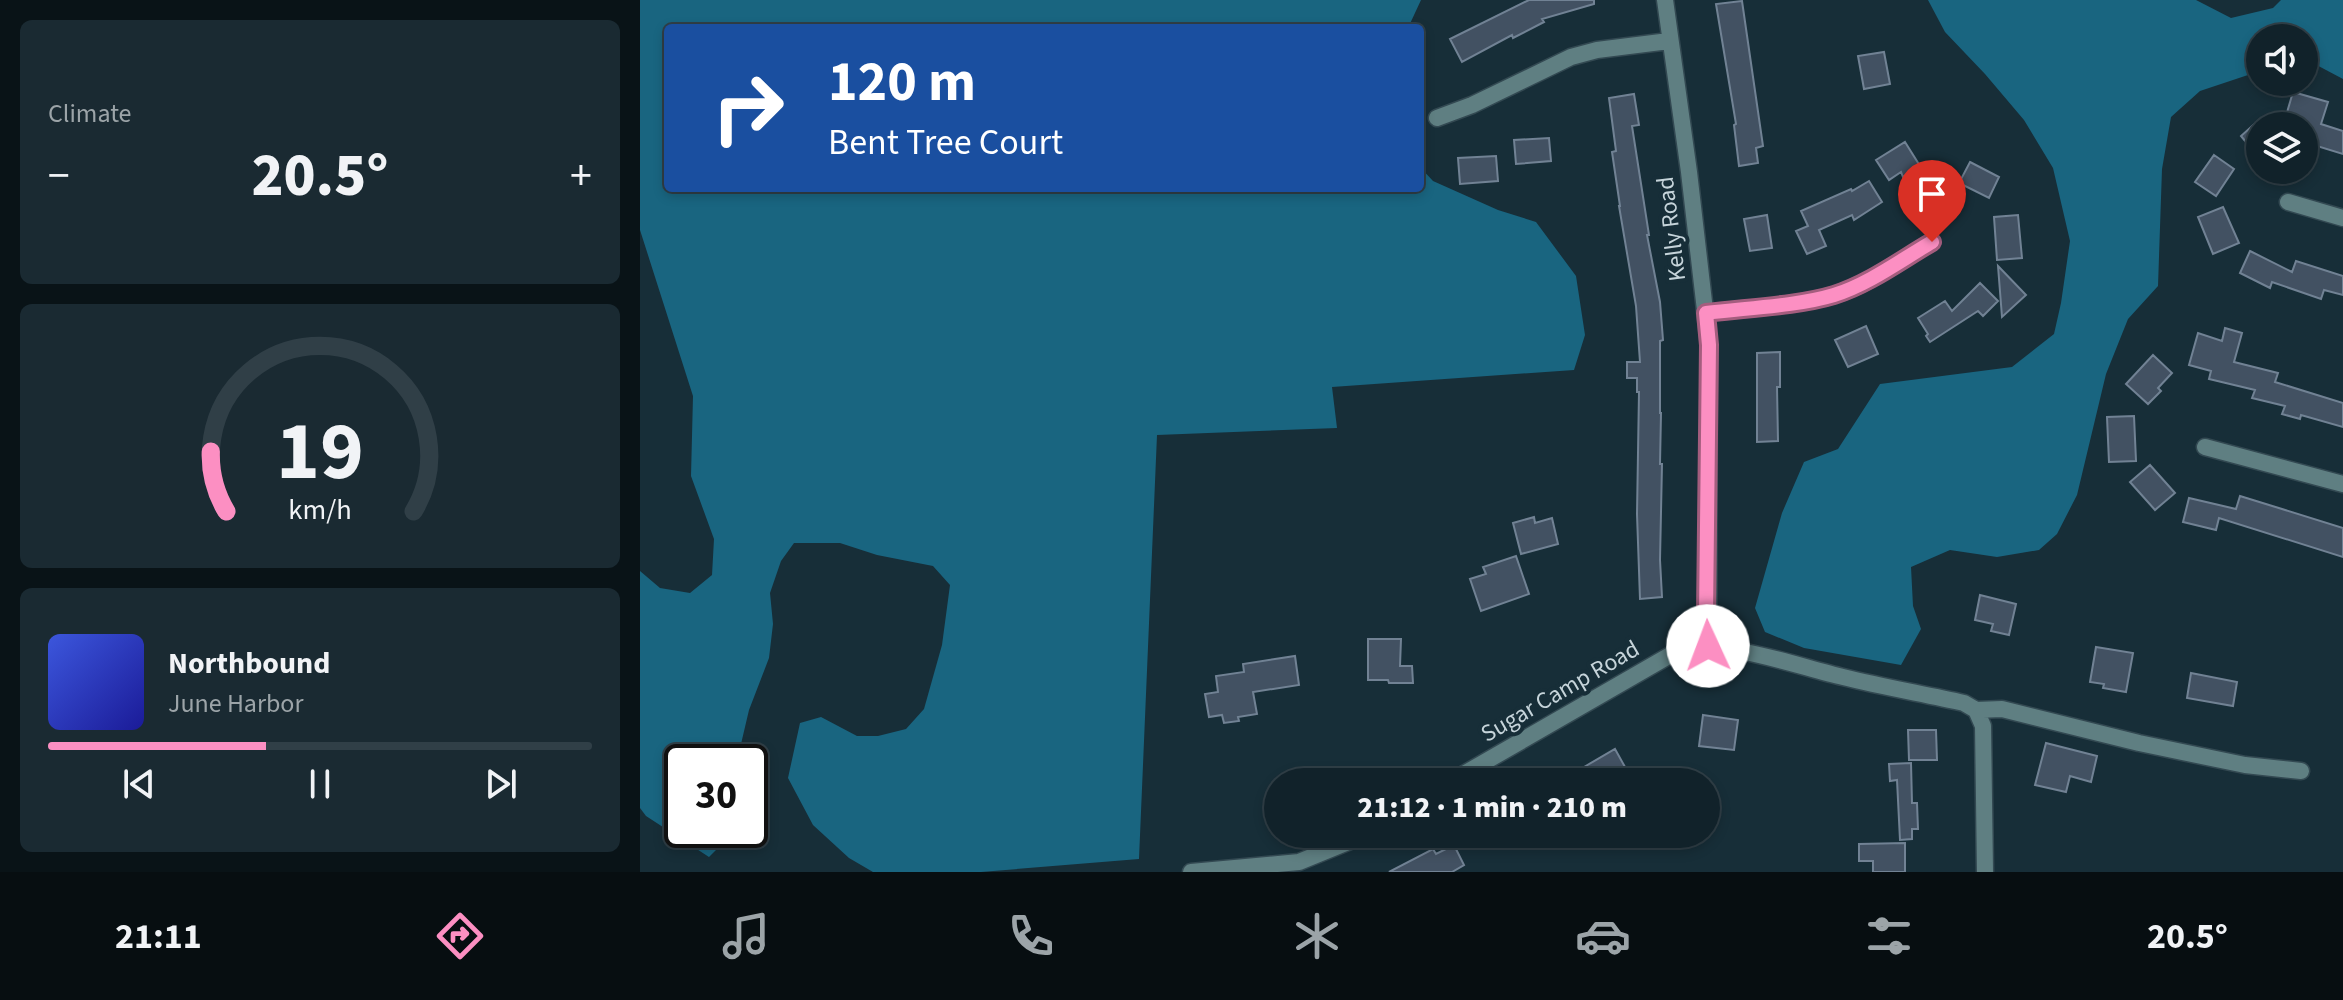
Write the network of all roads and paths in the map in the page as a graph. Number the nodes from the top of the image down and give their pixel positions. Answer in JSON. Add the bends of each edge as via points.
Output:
{"nodes":[{"id":1,"x":1665,"y":0,"type":"edge"},
{"id":2,"x":1669,"y":41,"type":"junction"},
{"id":3,"x":1437,"y":118,"type":"dead end"},
{"id":4,"x":2288,"y":202,"type":"dead end"},
{"id":5,"x":2343,"y":218,"type":"edge"},
{"id":6,"x":1932,"y":242,"type":"dead end"},
{"id":7,"x":1706,"y":313,"type":"junction"},
{"id":8,"x":2205,"y":447,"type":"dead end"},
{"id":9,"x":2343,"y":484,"type":"edge"},
{"id":10,"x":1708,"y":646,"type":"junction"},
{"id":11,"x":1976,"y":710,"type":"junction"},
{"id":12,"x":1474,"y":768,"type":"edge"},
{"id":13,"x":2301,"y":771,"type":"dead end"},
{"id":14,"x":1333,"y":848,"type":"edge"},
{"id":15,"x":1191,"y":872,"type":"edge"},
{"id":16,"x":1985,"y":872,"type":"edge"}],
"edges":[{"from":1,"to":2,"type":"street","name":"Kelly Road"},
{"from":2,"to":3,"type":"street","via":[[1571,57]]},
{"from":2,"to":7,"type":"street","name":"Kelly Road"},
{"from":4,"to":5,"type":"street"},
{"from":6,"to":7,"type":"street","via":[[1836,294]]},
{"from":7,"to":10,"type":"street","name":"Kelly Road"},
{"from":8,"to":9,"type":"street"},
{"from":10,"to":11,"type":"street","name":"Sugar Camp Road","via":[[1964,703]]},
{"from":10,"to":12,"type":"street","name":"Sugar Camp Road","via":[[1679,650]]},
{"from":11,"to":13,"type":"street","name":"Sugar Camp Road","via":[[2002,709],[2245,765]]},
{"from":11,"to":16,"type":"street","via":[[1983,726]]},
{"from":14,"to":15,"type":"street","via":[[1299,862]]}]}
